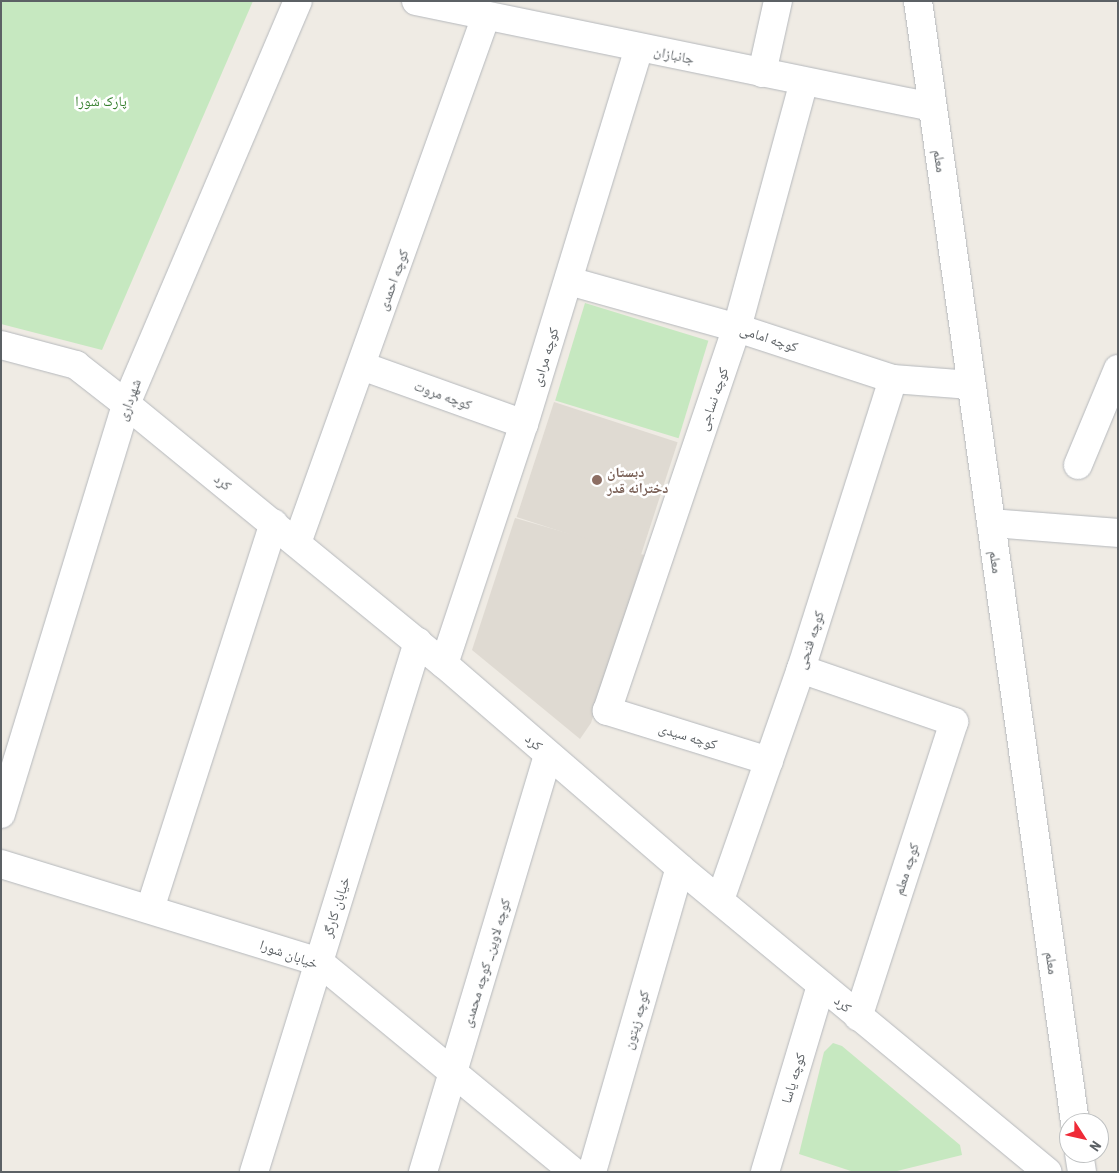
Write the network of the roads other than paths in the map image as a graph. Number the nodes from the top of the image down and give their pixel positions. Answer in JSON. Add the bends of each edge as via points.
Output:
{"nodes":[{"id":1,"x":298,"y":1,"type":"edge"},
{"id":2,"x":416,"y":1,"type":"edge"},
{"id":3,"x":778,"y":1,"type":"edge"},
{"id":4,"x":918,"y":1,"type":"edge"},
{"id":5,"x":486,"y":16,"type":"junction"},
{"id":6,"x":639,"y":48,"type":"junction"},
{"id":7,"x":762,"y":73,"type":"junction"},
{"id":8,"x":804,"y":82,"type":"junction"},
{"id":9,"x":932,"y":106,"type":"junction"},
{"id":10,"x":569,"y":281,"type":"junction"},
{"id":11,"x":737,"y":328,"type":"junction"},
{"id":12,"x":1,"y":345,"type":"edge"},
{"id":13,"x":362,"y":366,"type":"junction"},
{"id":14,"x":1118,"y":369,"type":"edge"},
{"id":15,"x":893,"y":378,"type":"junction"},
{"id":16,"x":971,"y":385,"type":"junction"},
{"id":17,"x":126,"y":404,"type":"junction"},
{"id":18,"x":524,"y":424,"type":"junction"},
{"id":19,"x":1078,"y":465,"type":"dead end"},
{"id":20,"x":274,"y":523,"type":"junction"},
{"id":21,"x":991,"y":523,"type":"junction"},
{"id":22,"x":1118,"y":533,"type":"edge"},
{"id":23,"x":297,"y":543,"type":"junction"},
{"id":24,"x":418,"y":642,"type":"junction"},
{"id":25,"x":444,"y":664,"type":"junction"},
{"id":26,"x":801,"y":669,"type":"junction"},
{"id":27,"x":607,"y":711,"type":"joint"},
{"id":28,"x":548,"y":755,"type":"junction"},
{"id":29,"x":769,"y":761,"type":"junction"},
{"id":30,"x":1,"y":814,"type":"edge"},
{"id":31,"x":1,"y":864,"type":"edge"},
{"id":32,"x":680,"y":868,"type":"junction"},
{"id":33,"x":720,"y":900,"type":"junction"},
{"id":34,"x":150,"y":909,"type":"junction"},
{"id":35,"x":319,"y":962,"type":"junction"},
{"id":36,"x":820,"y":985,"type":"junction"},
{"id":37,"x":858,"y":1017,"type":"junction"},
{"id":38,"x":453,"y":1073,"type":"junction"},
{"id":39,"x":1074,"y":1113,"type":"edge"},
{"id":40,"x":254,"y":1172,"type":"edge"},
{"id":41,"x":423,"y":1172,"type":"edge"},
{"id":42,"x":574,"y":1172,"type":"edge"},
{"id":43,"x":592,"y":1172,"type":"edge"},
{"id":44,"x":765,"y":1172,"type":"edge"},
{"id":45,"x":1048,"y":1172,"type":"edge"}],
"edges":[{"from":1,"to":17,"type":"street","name":"شهرداری"},
{"from":2,"to":5,"type":"street","name":"جانبازان"},
{"from":3,"to":7,"type":"street"},
{"from":4,"to":9,"type":"street","name":"معلم"},
{"from":5,"to":6,"type":"street","name":"جانبازان"},
{"from":5,"to":13,"type":"street","name":"کوچه احمدی"},
{"from":6,"to":7,"type":"street","name":"جانبازان"},
{"from":6,"to":10,"type":"street","name":"کوچه مرادی"},
{"from":7,"to":8,"type":"street","name":"جانبازان"},
{"from":8,"to":9,"type":"street","name":"جانبازان"},
{"from":8,"to":11,"type":"street","name":"کوچه نساجی"},
{"from":9,"to":16,"type":"street","name":"معلم"},
{"from":10,"to":11,"type":"street","name":"کوچه امامی"},
{"from":10,"to":18,"type":"street","name":"کوچه مرادی"},
{"from":11,"to":15,"type":"street","name":"کوچه امامی"},
{"from":11,"to":27,"type":"street","name":"کوچه نساجی"},
{"from":12,"to":17,"type":"street","name":"کرد","via":[[76,365]]},
{"from":13,"to":18,"type":"street","name":"کوچه مروت"},
{"from":13,"to":23,"type":"street","name":"کوچه احمدی"},
{"from":14,"to":19,"type":"street"},
{"from":15,"to":16,"type":"street","name":"کوچه امامی"},
{"from":15,"to":26,"type":"street","name":"کوچه فتحی"},
{"from":16,"to":21,"type":"street","name":"معلم"},
{"from":17,"to":20,"type":"street","name":"کرد"},
{"from":17,"to":30,"type":"street","name":"شهرداری"},
{"from":18,"to":25,"type":"street","name":"کوچه مرادی"},
{"from":20,"to":23,"type":"street","name":"کرد"},
{"from":20,"to":34,"type":"street"},
{"from":21,"to":22,"type":"street"},
{"from":21,"to":39,"type":"street","name":"معلم"},
{"from":23,"to":24,"type":"street","name":"کرد"},
{"from":24,"to":25,"type":"street","name":"کرد"},
{"from":24,"to":35,"type":"street","name":"خیابان کارگر"},
{"from":25,"to":28,"type":"street","name":"کرد"},
{"from":26,"to":29,"type":"street","name":"کوچه فتحی"},
{"from":26,"to":37,"type":"street","name":"کوچه معلم","via":[[954,722]]},
{"from":27,"to":29,"type":"street","name":"کوچه سیدی"},
{"from":28,"to":32,"type":"street","name":"کرد"},
{"from":28,"to":38,"type":"street","name":"کوچه لاوین_ کوچه محمدی"},
{"from":29,"to":33,"type":"street","name":"کوچه فتحی"},
{"from":31,"to":34,"type":"street","name":"خیابان شورا"},
{"from":32,"to":33,"type":"street","name":"کرد"},
{"from":32,"to":43,"type":"street","name":"کوچه زیتون"},
{"from":33,"to":36,"type":"street","name":"کرد"},
{"from":34,"to":35,"type":"street","name":"خیابان شورا"},
{"from":35,"to":38,"type":"street","name":"خیابان شورا"},
{"from":35,"to":40,"type":"street","name":"خیابان کارگر"},
{"from":36,"to":37,"type":"street","name":"کرد"},
{"from":36,"to":44,"type":"street","name":"کوچه یاسا"},
{"from":37,"to":45,"type":"street","name":"کرد"},
{"from":38,"to":41,"type":"street","name":"کوچه لاوین_ کوچه محمدی"},
{"from":38,"to":42,"type":"street","name":"خیابان شورا"}]}
